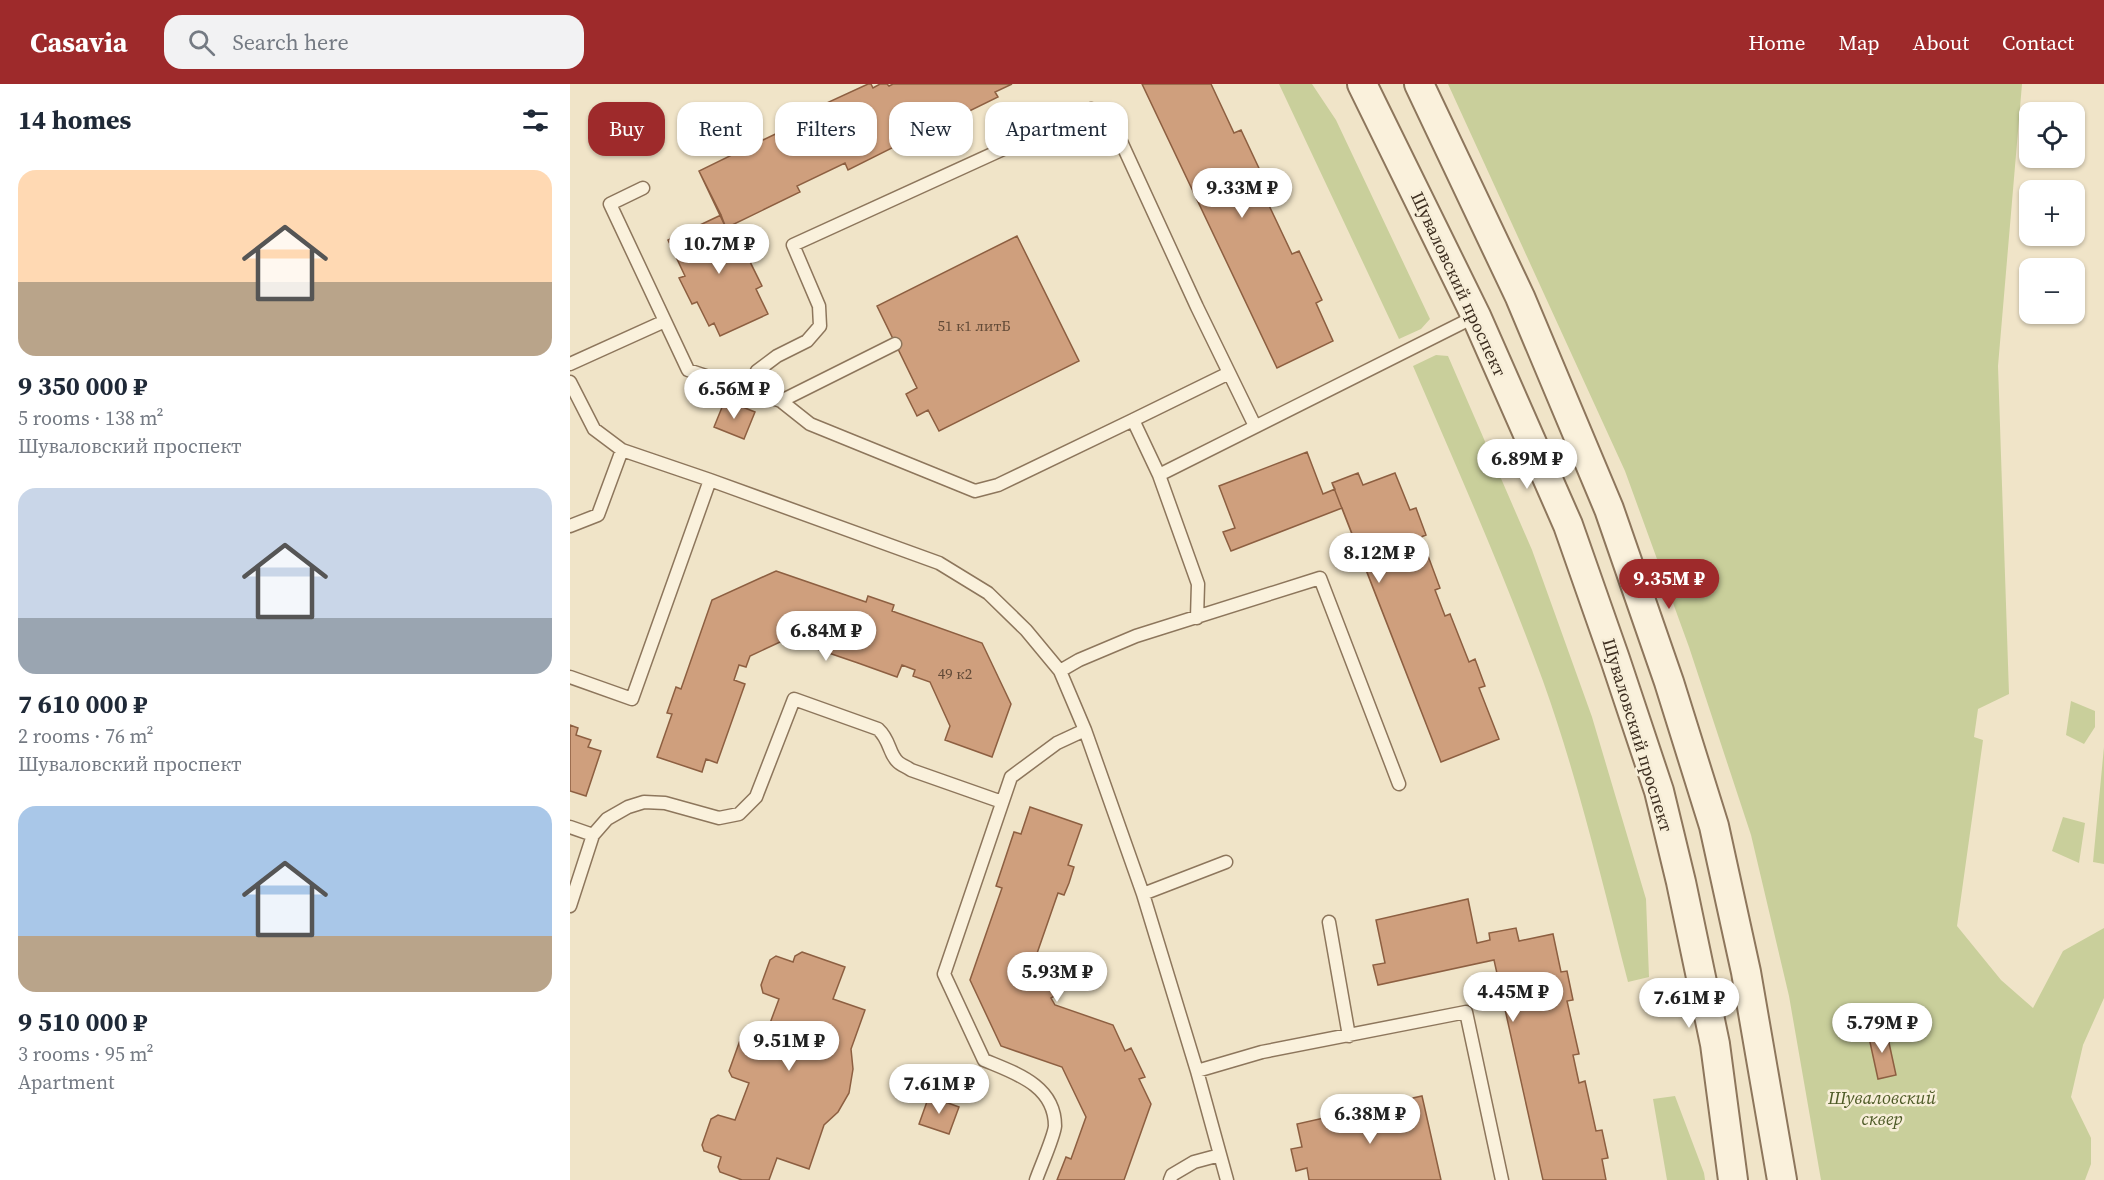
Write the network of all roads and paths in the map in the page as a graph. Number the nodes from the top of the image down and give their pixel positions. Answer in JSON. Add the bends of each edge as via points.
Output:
{"nodes":[{"id":1,"x":1362,"y":84,"type":"edge"},
{"id":2,"x":1419,"y":84,"type":"edge"},
{"id":3,"x":643,"y":188,"type":"dead end"},
{"id":4,"x":1476,"y":316,"type":"junction"},
{"id":5,"x":665,"y":321,"type":"junction"},
{"id":6,"x":895,"y":344,"type":"dead end"},
{"id":7,"x":570,"y":364,"type":"edge"},
{"id":8,"x":1229,"y":373,"type":"junction"},
{"id":9,"x":570,"y":382,"type":"edge"},
{"id":10,"x":750,"y":389,"type":"junction"},
{"id":11,"x":781,"y":402,"type":"junction"},
{"id":12,"x":1133,"y":420,"type":"junction"},
{"id":13,"x":1255,"y":426,"type":"junction"},
{"id":14,"x":622,"y":450,"type":"junction"},
{"id":15,"x":1159,"y":475,"type":"junction"},
{"id":16,"x":710,"y":480,"type":"junction"},
{"id":17,"x":570,"y":526,"type":"edge"},
{"id":18,"x":1197,"y":618,"type":"junction"},
{"id":19,"x":1060,"y":671,"type":"junction"},
{"id":20,"x":570,"y":678,"type":"edge"},
{"id":21,"x":1085,"y":730,"type":"junction"},
{"id":22,"x":1399,"y":784,"type":"dead end"},
{"id":23,"x":1002,"y":802,"type":"junction"},
{"id":24,"x":570,"y":827,"type":"edge"},
{"id":25,"x":593,"y":835,"type":"junction"},
{"id":26,"x":1226,"y":862,"type":"dead end"},
{"id":27,"x":1143,"y":894,"type":"junction"},
{"id":28,"x":570,"y":906,"type":"edge"},
{"id":29,"x":1329,"y":922,"type":"dead end"},
{"id":30,"x":1349,"y":1036,"type":"junction"},
{"id":31,"x":1197,"y":1071,"type":"junction"},
{"id":32,"x":1220,"y":1155,"type":"junction"},
{"id":33,"x":1036,"y":1180,"type":"edge"},
{"id":34,"x":1170,"y":1180,"type":"edge"},
{"id":35,"x":1227,"y":1180,"type":"edge"},
{"id":36,"x":1502,"y":1180,"type":"edge"},
{"id":37,"x":1733,"y":1180,"type":"edge"},
{"id":38,"x":1782,"y":1180,"type":"edge"}],
"edges":[{"from":1,"to":4,"type":"street","name":"Шуваловский проспект"},
{"from":2,"to":38,"type":"street","via":[[1520,297],[1609,509],[1669,682],[1716,837],[1746,972]]},
{"from":3,"to":5,"type":"lane","via":[[610,204]]},
{"from":4,"to":13,"type":"lane"},
{"from":4,"to":37,"type":"street","name":"Шуваловский проспект","via":[[1568,525],[1659,791],[1716,1044]]},
{"from":5,"to":7,"type":"lane"},
{"from":5,"to":10,"type":"lane","via":[[688,370]]},
{"from":6,"to":11,"type":"lane"},
{"from":8,"to":10,"type":"lane","via":[[1112,122],[1091,109],[793,245],[819,306],[820,326],[807,341],[757,371]]},
{"from":8,"to":12,"type":"lane"},
{"from":8,"to":13,"type":"lane"},
{"from":9,"to":14,"type":"lane","via":[[594,429]]},
{"from":10,"to":11,"type":"lane"},
{"from":11,"to":12,"type":"lane","via":[[810,424],[975,491],[998,485]]},
{"from":12,"to":15,"type":"lane"},
{"from":13,"to":15,"type":"lane"},
{"from":14,"to":16,"type":"lane"},
{"from":14,"to":17,"type":"lane","via":[[598,515]]},
{"from":15,"to":18,"type":"lane","via":[[1198,584]]},
{"from":16,"to":19,"type":"lane","via":[[939,563],[988,593]]},
{"from":16,"to":20,"type":"lane","via":[[632,699]]},
{"from":18,"to":19,"type":"lane","via":[[1136,636]]},
{"from":18,"to":22,"type":"lane","via":[[1320,578]]},
{"from":19,"to":21,"type":"lane"},
{"from":21,"to":23,"type":"lane","via":[[1057,743],[1011,777]]},
{"from":21,"to":27,"type":"lane"},
{"from":23,"to":25,"type":"lane","via":[[911,770],[897,762],[887,737],[878,729],[794,699],[756,797],[739,814],[719,818],[665,803],[644,802],[607,819]]},
{"from":23,"to":33,"type":"lane","via":[[944,974],[984,1060],[1029,1080],[1049,1100],[1055,1127]]},
{"from":24,"to":25,"type":"lane"},
{"from":25,"to":28,"type":"lane"},
{"from":26,"to":27,"type":"lane"},
{"from":27,"to":31,"type":"lane"},
{"from":29,"to":30,"type":"lane"},
{"from":30,"to":31,"type":"lane","via":[[1262,1052]]},
{"from":30,"to":36,"type":"lane","via":[[1466,1012]]},
{"from":31,"to":32,"type":"lane"},
{"from":32,"to":34,"type":"lane","via":[[1194,1162]]},
{"from":32,"to":35,"type":"lane"}]}
